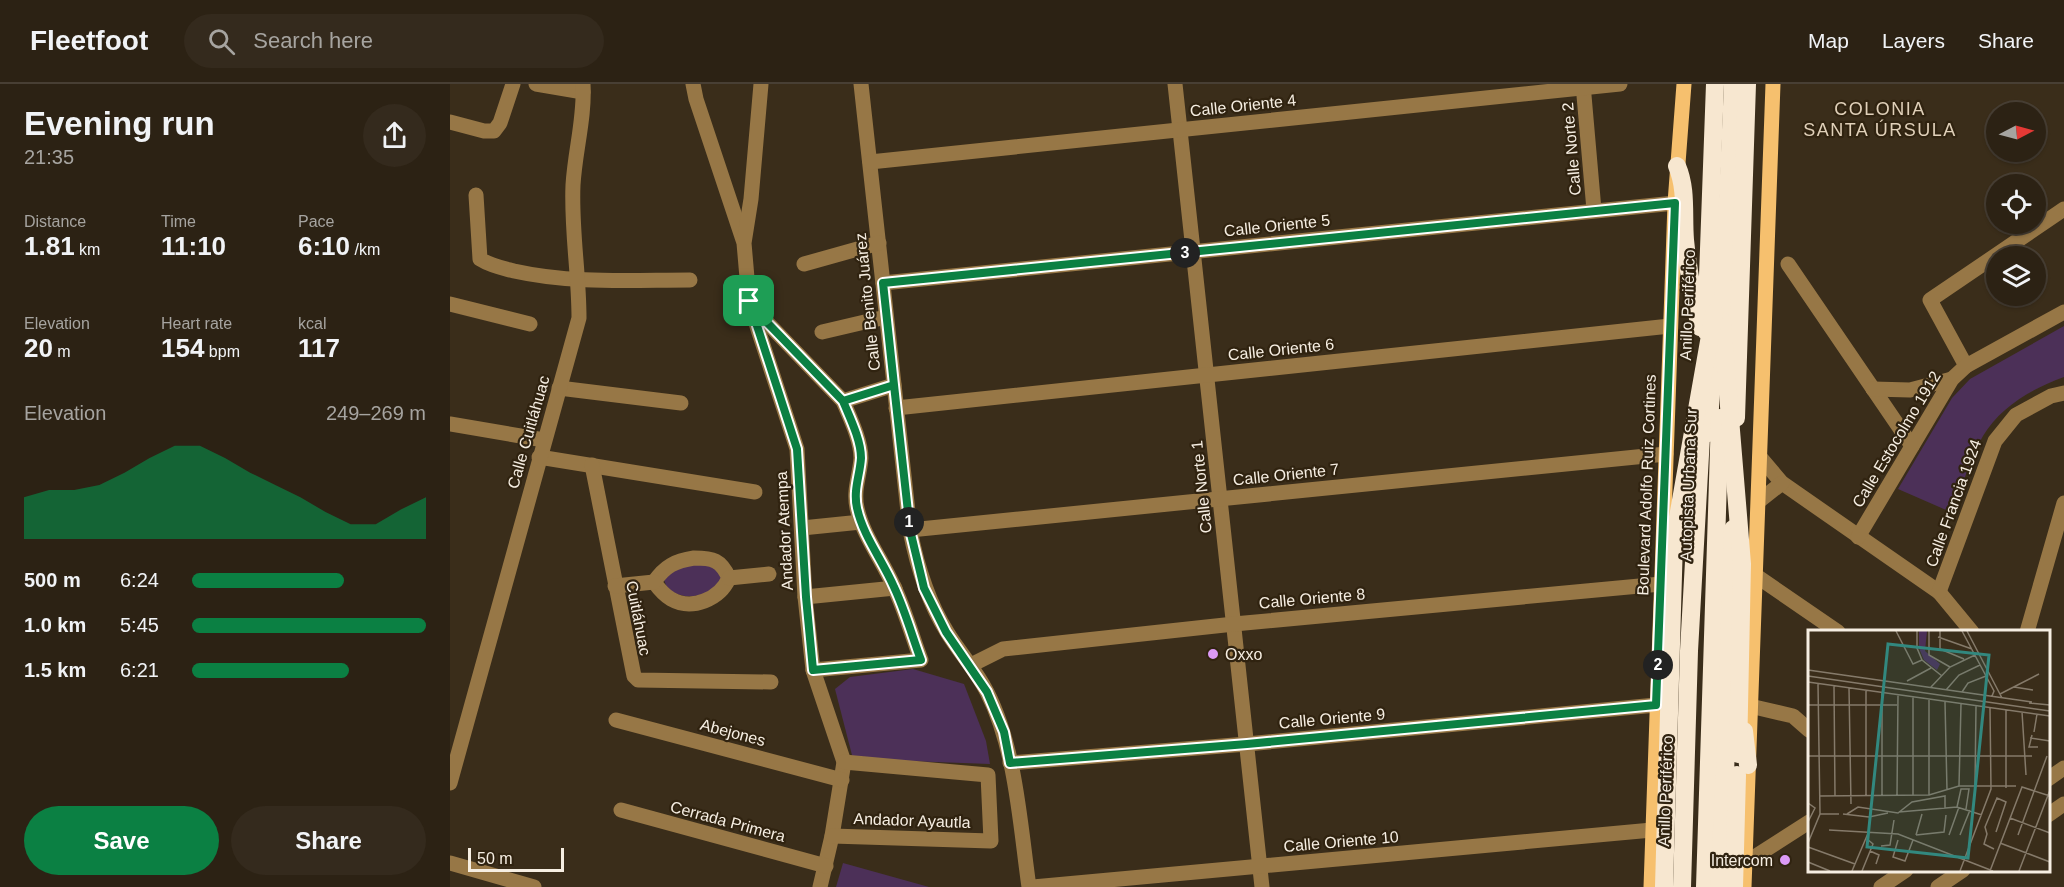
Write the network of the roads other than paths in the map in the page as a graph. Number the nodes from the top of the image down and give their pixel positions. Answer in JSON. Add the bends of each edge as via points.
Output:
{"nodes":[{"id":1,"x":513,"y":84,"type":"edge"},
{"id":2,"x":536,"y":84,"type":"edge"},
{"id":3,"x":693,"y":84,"type":"edge"},
{"id":4,"x":761,"y":84,"type":"edge"},
{"id":5,"x":861,"y":84,"type":"edge"},
{"id":6,"x":1175,"y":84,"type":"edge"},
{"id":7,"x":1620,"y":84,"type":"edge"},
{"id":8,"x":1684,"y":84,"type":"edge"},
{"id":9,"x":1715,"y":84,"type":"edge"},
{"id":10,"x":1723,"y":84,"type":"edge"},
{"id":11,"x":1733,"y":84,"type":"edge"},
{"id":12,"x":1747,"y":84,"type":"edge"},
{"id":13,"x":1773,"y":84,"type":"edge"},
{"id":14,"x":1583,"y":86,"type":"edge"},
{"id":15,"x":583,"y":88,"type":"edge"},
{"id":16,"x":450,"y":122,"type":"edge"},
{"id":17,"x":1179,"y":130,"type":"junction"},
{"id":18,"x":870,"y":162,"type":"junction"},
{"id":19,"x":1677,"y":166,"type":"junction"},
{"id":20,"x":476,"y":195,"type":"dead end"},
{"id":21,"x":1675,"y":203,"type":"junction"},
{"id":22,"x":2064,"y":208,"type":"edge"},
{"id":23,"x":1594,"y":210,"type":"junction"},
{"id":24,"x":744,"y":243,"type":"junction"},
{"id":25,"x":879,"y":243,"type":"junction"},
{"id":26,"x":1193,"y":252,"type":"junction"},
{"id":27,"x":804,"y":264,"type":"dead end"},
{"id":28,"x":1788,"y":264,"type":"dead end"},
{"id":29,"x":579,"y":280,"type":"junction"},
{"id":30,"x":690,"y":280,"type":"dead end"},
{"id":31,"x":883,"y":283,"type":"junction"},
{"id":32,"x":749,"y":301,"type":"junction"},
{"id":33,"x":450,"y":304,"type":"edge"},
{"id":34,"x":2064,"y":312,"type":"edge"},
{"id":35,"x":886,"y":316,"type":"junction"},
{"id":36,"x":1718,"y":317,"type":"junction"},
{"id":37,"x":530,"y":324,"type":"dead end"},
{"id":38,"x":1670,"y":326,"type":"junction"},
{"id":39,"x":822,"y":332,"type":"dead end"},
{"id":40,"x":1706,"y":349,"type":"junction"},
{"id":41,"x":1966,"y":366,"type":"junction"},
{"id":42,"x":1207,"y":375,"type":"junction"},
{"id":43,"x":1952,"y":379,"type":"junction"},
{"id":44,"x":894,"y":385,"type":"junction"},
{"id":45,"x":559,"y":388,"type":"junction"},
{"id":46,"x":1873,"y":389,"type":"junction"},
{"id":47,"x":2064,"y":393,"type":"edge"},
{"id":48,"x":843,"y":401,"type":"junction"},
{"id":49,"x":681,"y":403,"type":"dead end"},
{"id":50,"x":896,"y":408,"type":"junction"},
{"id":51,"x":450,"y":424,"type":"edge"},
{"id":52,"x":544,"y":440,"type":"junction"},
{"id":53,"x":1912,"y":446,"type":"junction"},
{"id":54,"x":1666,"y":454,"type":"junction"},
{"id":55,"x":539,"y":457,"type":"junction"},
{"id":56,"x":1760,"y":457,"type":"junction"},
{"id":57,"x":592,"y":465,"type":"junction"},
{"id":58,"x":1782,"y":483,"type":"junction"},
{"id":59,"x":755,"y":492,"type":"dead end"},
{"id":60,"x":1220,"y":498,"type":"junction"},
{"id":61,"x":1759,"y":501,"type":"junction"},
{"id":62,"x":2064,"y":503,"type":"edge"},
{"id":63,"x":861,"y":522,"type":"junction"},
{"id":64,"x":802,"y":528,"type":"junction"},
{"id":65,"x":910,"y":530,"type":"junction"},
{"id":66,"x":1858,"y":537,"type":"junction"},
{"id":67,"x":769,"y":574,"type":"dead end"},
{"id":68,"x":1755,"y":576,"type":"junction"},
{"id":69,"x":729,"y":578,"type":"junction"},
{"id":70,"x":654,"y":582,"type":"junction"},
{"id":71,"x":1661,"y":584,"type":"junction"},
{"id":72,"x":615,"y":586,"type":"junction"},
{"id":73,"x":895,"y":588,"type":"junction"},
{"id":74,"x":1939,"y":592,"type":"junction"},
{"id":75,"x":806,"y":597,"type":"junction"},
{"id":76,"x":1730,"y":619,"type":"junction"},
{"id":77,"x":1234,"y":624,"type":"junction"},
{"id":78,"x":1835,"y":630,"type":"edge"},
{"id":79,"x":1970,"y":630,"type":"edge"},
{"id":80,"x":2028,"y":630,"type":"edge"},
{"id":81,"x":971,"y":665,"type":"junction"},
{"id":82,"x":813,"y":670,"type":"junction"},
{"id":83,"x":771,"y":682,"type":"dead end"},
{"id":84,"x":1656,"y":705,"type":"junction"},
{"id":85,"x":1750,"y":706,"type":"junction"},
{"id":86,"x":616,"y":720,"type":"dead end"},
{"id":87,"x":1808,"y":729,"type":"edge"},
{"id":88,"x":1247,"y":744,"type":"junction"},
{"id":89,"x":844,"y":762,"type":"junction"},
{"id":90,"x":1010,"y":763,"type":"junction"},
{"id":91,"x":1748,"y":765,"type":"junction"},
{"id":92,"x":842,"y":780,"type":"junction"},
{"id":93,"x":450,"y":783,"type":"edge"},
{"id":94,"x":2064,"y":804,"type":"edge"},
{"id":95,"x":621,"y":810,"type":"dead end"},
{"id":96,"x":2049,"y":814,"type":"edge"},
{"id":97,"x":1808,"y":823,"type":"edge"},
{"id":98,"x":1652,"y":830,"type":"junction"},
{"id":99,"x":832,"y":836,"type":"junction"},
{"id":100,"x":1745,"y":863,"type":"junction"},
{"id":101,"x":450,"y":864,"type":"edge"},
{"id":102,"x":826,"y":866,"type":"junction"},
{"id":103,"x":1260,"y":866,"type":"junction"},
{"id":104,"x":1960,"y":872,"type":"edge"},
{"id":105,"x":1899,"y":876,"type":"edge"},
{"id":106,"x":534,"y":887,"type":"edge"},
{"id":107,"x":820,"y":887,"type":"edge"},
{"id":108,"x":1031,"y":887,"type":"edge"},
{"id":109,"x":1262,"y":887,"type":"edge"},
{"id":110,"x":1651,"y":887,"type":"edge"},
{"id":111,"x":1664,"y":887,"type":"edge"},
{"id":112,"x":1682,"y":887,"type":"edge"},
{"id":113,"x":1692,"y":887,"type":"edge"},
{"id":114,"x":1705,"y":887,"type":"edge"},
{"id":115,"x":1719,"y":887,"type":"edge"},
{"id":116,"x":1734,"y":887,"type":"edge"},
{"id":117,"x":1744,"y":887,"type":"edge"},
{"id":118,"x":1881,"y":887,"type":"edge"},
{"id":119,"x":1938,"y":887,"type":"edge"}],
"edges":[{"from":1,"to":16,"type":"street","via":[[494,131]]},
{"from":2,"to":15,"type":"street"},
{"from":3,"to":24,"type":"street"},
{"from":4,"to":24,"type":"street"},
{"from":5,"to":18,"type":"street","name":"Calle Benito Juárez"},
{"from":6,"to":17,"type":"street","name":"Calle Norte 1"},
{"from":7,"to":14,"type":"street","name":"Calle Oriente 4"},
{"from":8,"to":19,"type":"main road","name":"Boulevard Adolfo Ruiz Cortines"},
{"from":9,"to":40,"type":"highway","name":"Anillo Periférico"},
{"from":10,"to":36,"type":"highway","name":"Autopista Urbana Sur"},
{"from":11,"to":36,"type":"highway","name":"Autopista Urbana Sur"},
{"from":12,"to":76,"type":"highway"},
{"from":13,"to":56,"type":"main road"},
{"from":14,"to":17,"type":"street","name":"Calle Oriente 4"},
{"from":14,"to":23,"type":"street","name":"Calle Norte 2"},
{"from":15,"to":29,"type":"street","name":"Calle Cuitláhuac","via":[[573,184]]},
{"from":17,"to":18,"type":"street","name":"Calle Oriente 4"},
{"from":17,"to":26,"type":"street","name":"Calle Norte 1"},
{"from":18,"to":25,"type":"street","name":"Calle Benito Juárez"},
{"from":19,"to":21,"type":"main road","name":"Boulevard Adolfo Ruiz Cortines"},
{"from":19,"to":40,"type":"highway","via":[[1683,180],[1685,240],[1694,300]]},
{"from":20,"to":29,"type":"street","via":[[480,259],[519,272]]},
{"from":21,"to":23,"type":"street","name":"Calle Oriente 5"},
{"from":21,"to":38,"type":"main road","name":"Boulevard Adolfo Ruiz Cortines"},
{"from":22,"to":41,"type":"street","via":[[1930,300]]},
{"from":23,"to":26,"type":"street","name":"Calle Oriente 5"},
{"from":24,"to":32,"type":"street","name":"Andador Atempa"},
{"from":25,"to":27,"type":"street"},
{"from":25,"to":31,"type":"street","name":"Calle Benito Juárez"},
{"from":26,"to":31,"type":"street","name":"Calle Oriente 5"},
{"from":26,"to":42,"type":"street","name":"Calle Norte 1"},
{"from":28,"to":46,"type":"street"},
{"from":29,"to":30,"type":"street"},
{"from":29,"to":45,"type":"street","name":"Calle Cuitláhuac","via":[[579,318]]},
{"from":31,"to":35,"type":"street","name":"Calle Benito Juárez"},
{"from":32,"to":48,"type":"street"},
{"from":32,"to":64,"type":"street","name":"Andador Atempa","via":[[797,449]]},
{"from":33,"to":37,"type":"street"},
{"from":34,"to":41,"type":"street","name":"Calle Estocolmo 1912"},
{"from":35,"to":39,"type":"street"},
{"from":35,"to":44,"type":"street","name":"Calle Benito Juárez"},
{"from":36,"to":111,"type":"highway","bridge":true,"via":[[1674,540]]},
{"from":36,"to":113,"type":"highway","name":"Autopista Urbana Sur","bridge":true},
{"from":36,"to":114,"type":"highway","name":"Autopista Urbana Sur","bridge":true},
{"from":36,"to":116,"type":"highway","bridge":true,"via":[[1742,564]]},
{"from":38,"to":42,"type":"street","name":"Calle Oriente 6"},
{"from":38,"to":54,"type":"main road","name":"Boulevard Adolfo Ruiz Cortines"},
{"from":40,"to":112,"type":"highway","name":"Anillo Periférico","via":[[1689,651]]},
{"from":41,"to":43,"type":"street","name":"Calle Estocolmo 1912"},
{"from":42,"to":50,"type":"street","name":"Calle Oriente 6"},
{"from":42,"to":60,"type":"street","name":"Calle Norte 1"},
{"from":43,"to":46,"type":"street","via":[[1910,390]]},
{"from":43,"to":53,"type":"street","name":"Calle Estocolmo 1912"},
{"from":44,"to":48,"type":"street"},
{"from":44,"to":50,"type":"street","name":"Calle Benito Juárez"},
{"from":45,"to":49,"type":"street"},
{"from":45,"to":52,"type":"street","name":"Calle Cuitláhuac"},
{"from":46,"to":53,"type":"street"},
{"from":47,"to":74,"type":"street","name":"Calle Francia 1924","via":[[2016,415],[1995,441]]},
{"from":48,"to":63,"type":"street","via":[[860,450],[855,492]]},
{"from":50,"to":65,"type":"street","name":"Calle Benito Juárez"},
{"from":51,"to":52,"type":"street"},
{"from":52,"to":55,"type":"street","name":"Calle Cuitláhuac"},
{"from":53,"to":66,"type":"street","name":"Calle Estocolmo 1912"},
{"from":54,"to":60,"type":"street","name":"Calle Oriente 7"},
{"from":54,"to":71,"type":"main road","name":"Boulevard Adolfo Ruiz Cortines"},
{"from":55,"to":57,"type":"street"},
{"from":55,"to":93,"type":"street","name":"Calle Cuitláhuac"},
{"from":56,"to":58,"type":"street"},
{"from":56,"to":61,"type":"main road"},
{"from":57,"to":59,"type":"street"},
{"from":57,"to":72,"type":"street","name":"Cuitláhuac"},
{"from":58,"to":61,"type":"street"},
{"from":58,"to":66,"type":"street"},
{"from":60,"to":65,"type":"street","name":"Calle Oriente 7"},
{"from":60,"to":77,"type":"street","name":"Calle Norte 1"},
{"from":61,"to":68,"type":"main road"},
{"from":62,"to":80,"type":"street"},
{"from":63,"to":64,"type":"street"},
{"from":63,"to":73,"type":"street"},
{"from":64,"to":75,"type":"street","name":"Andador Atempa"},
{"from":65,"to":81,"type":"street","name":"Calle Benito Juárez","via":[[924,588],[946,632]]},
{"from":66,"to":74,"type":"street"},
{"from":67,"to":69,"type":"street"},
{"from":68,"to":78,"type":"street"},
{"from":68,"to":85,"type":"main road"},
{"from":69,"to":70,"type":"street","via":[[716,561],[694,558],[670,565]]},
{"from":69,"to":70,"type":"street","via":[[716,597],[685,603],[674,601]]},
{"from":70,"to":72,"type":"street"},
{"from":71,"to":77,"type":"street","name":"Calle Oriente 8"},
{"from":71,"to":84,"type":"main road","name":"Boulevard Adolfo Ruiz Cortines"},
{"from":72,"to":83,"type":"street","name":"Cuitláhuac","via":[[631,669],[638,680]]},
{"from":73,"to":75,"type":"street"},
{"from":73,"to":82,"type":"street","via":[[921,660]]},
{"from":74,"to":79,"type":"street"},
{"from":75,"to":82,"type":"street","name":"Andador Atempa"},
{"from":76,"to":91,"type":"highway"},
{"from":76,"to":115,"type":"highway"},
{"from":77,"to":81,"type":"street","name":"Calle Oriente 8","via":[[1003,649]]},
{"from":77,"to":88,"type":"street","name":"Calle Norte 1"},
{"from":81,"to":90,"type":"street","name":"Calle Benito Juárez","via":[[1004,732]]},
{"from":82,"to":89,"type":"street","name":"Andador Atempa"},
{"from":84,"to":88,"type":"street","name":"Calle Oriente 9"},
{"from":84,"to":98,"type":"main road","name":"Boulevard Adolfo Ruiz Cortines"},
{"from":85,"to":87,"type":"street","via":[[1793,716]]},
{"from":85,"to":91,"type":"main road"},
{"from":86,"to":92,"type":"street","name":"Abejones"},
{"from":88,"to":90,"type":"street","name":"Calle Oriente 9"},
{"from":88,"to":103,"type":"street","name":"Calle Norte 1"},
{"from":89,"to":92,"type":"street"},
{"from":89,"to":99,"type":"street","name":"Andador Ayautla","via":[[988,775],[991,840]]},
{"from":90,"to":108,"type":"street","name":"Calle Benito Juárez"},
{"from":91,"to":100,"type":"main road"},
{"from":92,"to":99,"type":"street"},
{"from":94,"to":96,"type":"street"},
{"from":95,"to":102,"type":"street","name":"Cerrada Primera"},
{"from":97,"to":100,"type":"street"},
{"from":98,"to":103,"type":"street","name":"Calle Oriente 10"},
{"from":98,"to":110,"type":"main road","name":"Boulevard Adolfo Ruiz Cortines"},
{"from":99,"to":102,"type":"street"},
{"from":100,"to":117,"type":"main road"},
{"from":101,"to":106,"type":"street"},
{"from":102,"to":107,"type":"street"},
{"from":103,"to":108,"type":"street","name":"Calle Oriente 10"},
{"from":103,"to":109,"type":"street","name":"Calle Norte 1"},
{"from":104,"to":119,"type":"street"},
{"from":105,"to":118,"type":"street"}]}
